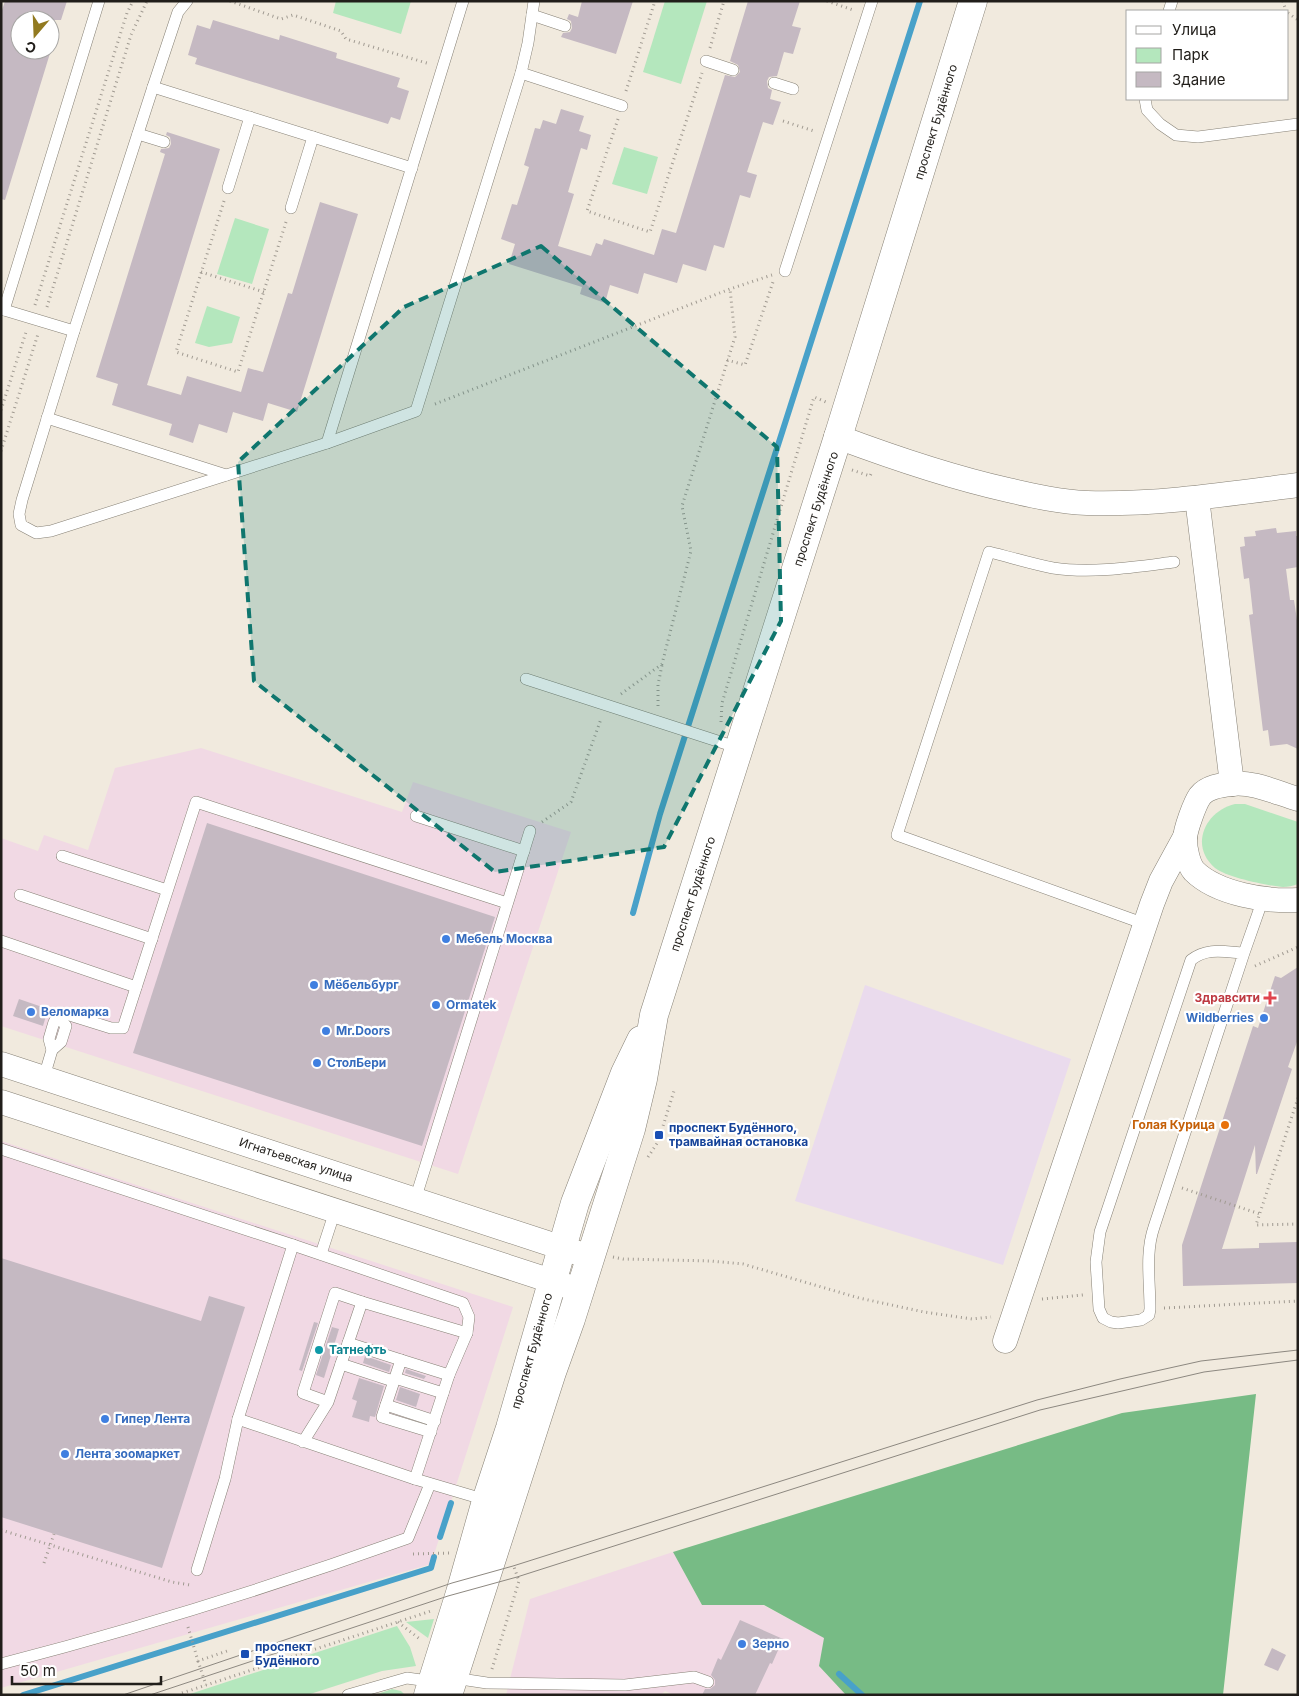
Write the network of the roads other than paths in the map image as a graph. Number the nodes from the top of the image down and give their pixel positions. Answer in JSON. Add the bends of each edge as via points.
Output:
{"nodes":[{"id":1,"x":100,"y":1,"type":"edge"},
{"id":2,"x":187,"y":1,"type":"edge"},
{"id":3,"x":463,"y":1,"type":"edge"},
{"id":4,"x":534,"y":1,"type":"edge"},
{"id":5,"x":872,"y":1,"type":"edge"},
{"id":6,"x":973,"y":1,"type":"edge"},
{"id":7,"x":532,"y":15,"type":"junction"},
{"id":8,"x":565,"y":26,"type":"dead end"},
{"id":9,"x":706,"y":61,"type":"road end"},
{"id":10,"x":733,"y":70,"type":"dead end"},
{"id":11,"x":521,"y":74,"type":"junction"},
{"id":12,"x":774,"y":83,"type":"dead end"},
{"id":13,"x":152,"y":86,"type":"junction"},
{"id":14,"x":793,"y":89,"type":"dead end"},
{"id":15,"x":1145,"y":100,"type":"edge"},
{"id":16,"x":622,"y":106,"type":"road end"},
{"id":17,"x":250,"y":117,"type":"junction"},
{"id":18,"x":1298,"y":124,"type":"edge"},
{"id":19,"x":138,"y":134,"type":"junction"},
{"id":20,"x":314,"y":137,"type":"junction"},
{"id":21,"x":164,"y":142,"type":"dead end"},
{"id":22,"x":412,"y":168,"type":"junction"},
{"id":23,"x":228,"y":188,"type":"road end"},
{"id":24,"x":291,"y":208,"type":"road end"},
{"id":25,"x":785,"y":271,"type":"dead end"},
{"id":26,"x":2,"y":309,"type":"edge"},
{"id":27,"x":74,"y":331,"type":"junction"},
{"id":28,"x":47,"y":418,"type":"junction"},
{"id":29,"x":838,"y":437,"type":"junction"},
{"id":30,"x":327,"y":443,"type":"junction"},
{"id":31,"x":226,"y":475,"type":"junction"},
{"id":32,"x":1298,"y":485,"type":"edge"},
{"id":33,"x":1197,"y":498,"type":"junction"},
{"id":34,"x":1174,"y":562,"type":"dead end"},
{"id":35,"x":526,"y":679,"type":"dead end"},
{"id":36,"x":730,"y":745,"type":"junction"},
{"id":37,"x":1232,"y":784,"type":"junction"},
{"id":38,"x":1298,"y":799,"type":"edge"},
{"id":39,"x":416,"y":816,"type":"dead end"},
{"id":40,"x":530,"y":831,"type":"road end"},
{"id":41,"x":1184,"y":837,"type":"junction"},
{"id":42,"x":524,"y":851,"type":"junction"},
{"id":43,"x":62,"y":856,"type":"dead end"},
{"id":44,"x":168,"y":890,"type":"junction"},
{"id":45,"x":20,"y":895,"type":"dead end"},
{"id":46,"x":1263,"y":899,"type":"junction"},
{"id":47,"x":1298,"y":900,"type":"edge"},
{"id":48,"x":507,"y":903,"type":"junction"},
{"id":49,"x":1145,"y":924,"type":"junction"},
{"id":50,"x":152,"y":939,"type":"junction"},
{"id":51,"x":1,"y":941,"type":"edge"},
{"id":52,"x":1244,"y":953,"type":"junction"},
{"id":53,"x":136,"y":987,"type":"junction"},
{"id":54,"x":654,"y":1015,"type":"junction"},
{"id":55,"x":1,"y":1064,"type":"edge"},
{"id":56,"x":44,"y":1078,"type":"junction"},
{"id":57,"x":86,"y":1090,"type":"junction"},
{"id":58,"x":1,"y":1102,"type":"edge"},
{"id":59,"x":75,"y":1126,"type":"junction"},
{"id":60,"x":1,"y":1149,"type":"edge"},
{"id":61,"x":415,"y":1200,"type":"junction"},
{"id":62,"x":335,"y":1211,"type":"junction"},
{"id":63,"x":293,"y":1245,"type":"junction"},
{"id":64,"x":561,"y":1248,"type":"junction"},
{"id":65,"x":321,"y":1254,"type":"junction"},
{"id":66,"x":600,"y":1257,"type":"junction"},
{"id":67,"x":552,"y":1281,"type":"junction"},
{"id":68,"x":580,"y":1290,"type":"junction"},
{"id":69,"x":362,"y":1302,"type":"junction"},
{"id":70,"x":467,"y":1333,"type":"junction"},
{"id":71,"x":1005,"y":1341,"type":"dead end"},
{"id":72,"x":348,"y":1343,"type":"junction"},
{"id":73,"x":400,"y":1360,"type":"junction"},
{"id":74,"x":341,"y":1364,"type":"junction"},
{"id":75,"x":449,"y":1375,"type":"junction"},
{"id":76,"x":394,"y":1380,"type":"junction"},
{"id":77,"x":443,"y":1393,"type":"junction"},
{"id":78,"x":328,"y":1402,"type":"junction"},
{"id":79,"x":238,"y":1419,"type":"junction"},
{"id":80,"x":433,"y":1427,"type":"junction"},
{"id":81,"x":303,"y":1442,"type":"junction"},
{"id":82,"x":415,"y":1479,"type":"junction"},
{"id":83,"x":430,"y":1484,"type":"junction"},
{"id":84,"x":486,"y":1501,"type":"junction"},
{"id":85,"x":197,"y":1570,"type":"dead end"},
{"id":86,"x":1,"y":1664,"type":"edge"},
{"id":87,"x":708,"y":1682,"type":"dead end"},
{"id":88,"x":440,"y":1687,"type":"edge"},
{"id":89,"x":348,"y":1695,"type":"edge"}],
"edges":[{"from":1,"to":26,"type":"lane"},
{"from":2,"to":13,"type":"lane","via":[[178,12]]},
{"from":3,"to":22,"type":"lane"},
{"from":4,"to":7,"type":"lane"},
{"from":5,"to":25,"type":"lane"},
{"from":6,"to":29,"type":"main road","name":"проспект Будённого"},
{"from":7,"to":8,"type":"lane"},
{"from":7,"to":11,"type":"lane"},
{"from":9,"to":10,"type":"lane"},
{"from":11,"to":16,"type":"lane"},
{"from":11,"to":30,"type":"lane","via":[[416,411]]},
{"from":12,"to":14,"type":"lane"},
{"from":13,"to":17,"type":"lane"},
{"from":13,"to":19,"type":"lane"},
{"from":15,"to":18,"type":"lane","via":[[1148,110],[1160,124],[1176,135],[1198,137]]},
{"from":17,"to":20,"type":"lane"},
{"from":17,"to":23,"type":"lane"},
{"from":19,"to":21,"type":"lane"},
{"from":19,"to":27,"type":"lane"},
{"from":20,"to":22,"type":"lane"},
{"from":20,"to":24,"type":"lane"},
{"from":22,"to":30,"type":"lane"},
{"from":26,"to":27,"type":"lane"},
{"from":27,"to":28,"type":"lane"},
{"from":28,"to":31,"type":"lane"},
{"from":28,"to":31,"type":"lane","via":[[19,514],[21,525],[36,533],[52,531]]},
{"from":29,"to":33,"type":"street","via":[[954,476],[1040,497],[1086,503]]},
{"from":29,"to":36,"type":"main road","name":"проспект Будённого"},
{"from":30,"to":31,"type":"lane"},
{"from":32,"to":33,"type":"street"},
{"from":33,"to":37,"type":"street"},
{"from":34,"to":49,"type":"lane","via":[[1089,570],[1054,568],[989,552],[896,835]]},
{"from":35,"to":36,"type":"lane"},
{"from":36,"to":54,"type":"main road","name":"проспект Будённого"},
{"from":37,"to":38,"type":"street","via":[[1256,786]]},
{"from":37,"to":41,"type":"street","via":[[1211,788],[1201,796]]},
{"from":39,"to":42,"type":"lane"},
{"from":40,"to":42,"type":"lane"},
{"from":41,"to":46,"type":"street","via":[[1192,869],[1206,880]]},
{"from":41,"to":49,"type":"street","via":[[1161,881]]},
{"from":42,"to":48,"type":"lane"},
{"from":43,"to":44,"type":"lane"},
{"from":44,"to":48,"type":"lane","via":[[196,802]]},
{"from":44,"to":50,"type":"lane"},
{"from":45,"to":50,"type":"lane"},
{"from":46,"to":47,"type":"street"},
{"from":46,"to":52,"type":"lane"},
{"from":48,"to":61,"type":"lane"},
{"from":49,"to":71,"type":"street"},
{"from":50,"to":53,"type":"lane"},
{"from":51,"to":53,"type":"lane"},
{"from":52,"to":52,"type":"lane","via":[[1150,1238],[1149,1315],[1141,1320],[1111,1322],[1098,1309],[1096,1262],[1100,1232],[1192,960],[1209,951]]},
{"from":53,"to":56,"type":"lane","via":[[123,1028],[111,1028],[63,1013],[61,1020],[54,1022],[49,1038],[52,1050]]},
{"from":54,"to":64,"type":"main road","name":"проспект Будённого","via":[[625,1073]]},
{"from":54,"to":66,"type":"main road","name":"проспект Будённого","via":[[643,1079]]},
{"from":55,"to":56,"type":"street","name":"Игнатьевская улица"},
{"from":56,"to":57,"type":"street","name":"Игнатьевская улица"},
{"from":57,"to":59,"type":"street"},
{"from":57,"to":61,"type":"street","name":"Игнатьевская улица"},
{"from":58,"to":59,"type":"street"},
{"from":59,"to":62,"type":"street"},
{"from":60,"to":63,"type":"lane"},
{"from":61,"to":64,"type":"street","name":"Игнатьевская улица"},
{"from":62,"to":65,"type":"lane"},
{"from":62,"to":67,"type":"street"},
{"from":63,"to":65,"type":"lane"},
{"from":63,"to":79,"type":"lane"},
{"from":64,"to":66,"type":"street","name":"Игнатьевская улица"},
{"from":64,"to":67,"type":"main road","name":"проспект Будённого"},
{"from":65,"to":70,"type":"lane","via":[[463,1303],[470,1317]]},
{"from":66,"to":68,"type":"main road","name":"проспект Будённого"},
{"from":67,"to":68,"type":"street"},
{"from":67,"to":84,"type":"main road","name":"проспект Будённого"},
{"from":68,"to":88,"type":"main road","name":"проспект Будённого","via":[[510,1501]]},
{"from":69,"to":70,"type":"lane"},
{"from":69,"to":72,"type":"lane"},
{"from":69,"to":78,"type":"lane","via":[[336,1292],[324,1325],[302,1393]]},
{"from":70,"to":75,"type":"lane"},
{"from":72,"to":73,"type":"lane"},
{"from":72,"to":74,"type":"lane"},
{"from":73,"to":75,"type":"lane"},
{"from":73,"to":76,"type":"lane"},
{"from":74,"to":76,"type":"lane"},
{"from":74,"to":78,"type":"lane"},
{"from":75,"to":77,"type":"lane"},
{"from":76,"to":77,"type":"lane"},
{"from":76,"to":80,"type":"lane","via":[[382,1416]]},
{"from":77,"to":80,"type":"lane"},
{"from":78,"to":81,"type":"lane"},
{"from":79,"to":81,"type":"lane"},
{"from":79,"to":85,"type":"lane","via":[[225,1479]]},
{"from":80,"to":82,"type":"lane"},
{"from":81,"to":82,"type":"lane"},
{"from":82,"to":83,"type":"lane"},
{"from":83,"to":84,"type":"lane"},
{"from":83,"to":86,"type":"lane","via":[[408,1538],[216,1603]]},
{"from":84,"to":88,"type":"main road","name":"проспект Будённого","via":[[462,1586]]},
{"from":87,"to":88,"type":"lane","via":[[694,1677],[625,1685],[487,1683]]},
{"from":88,"to":89,"type":"lane","via":[[407,1678]]}]}
